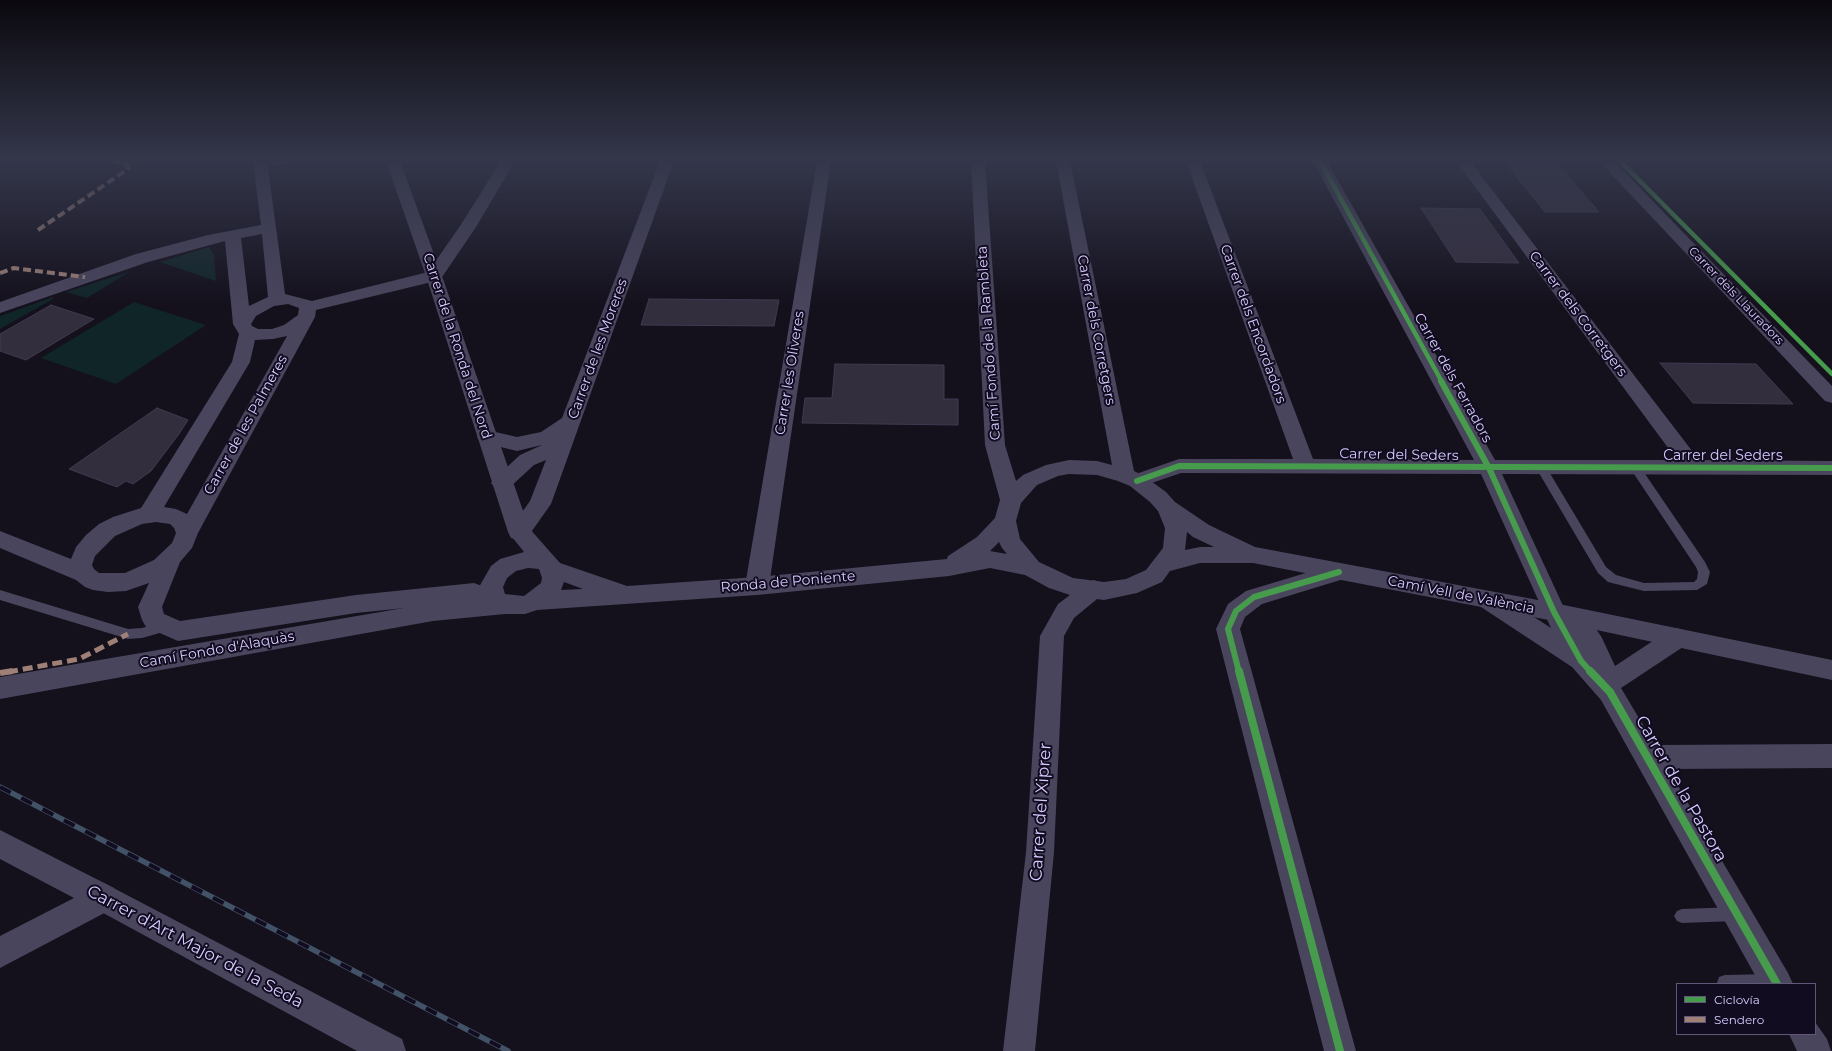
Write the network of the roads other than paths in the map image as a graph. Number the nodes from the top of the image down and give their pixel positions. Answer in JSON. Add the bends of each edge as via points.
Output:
{"nodes":[{"id":1,"x":267,"y":210,"type":"edge"},
{"id":2,"x":410,"y":210,"type":"edge"},
{"id":3,"x":478,"y":210,"type":"edge"},
{"id":4,"x":649,"y":210,"type":"edge"},
{"id":5,"x":816,"y":210,"type":"edge"},
{"id":6,"x":981,"y":210,"type":"edge"},
{"id":7,"x":1073,"y":210,"type":"edge"},
{"id":8,"x":1211,"y":210,"type":"edge"},
{"id":9,"x":1347,"y":210,"type":"edge"},
{"id":10,"x":1500,"y":210,"type":"edge"},
{"id":11,"x":1653,"y":210,"type":"edge"},
{"id":12,"x":269,"y":228,"type":"junction"},
{"id":13,"x":233,"y":236,"type":"junction"},
{"id":14,"x":434,"y":276,"type":"junction"},
{"id":15,"x":277,"y":300,"type":"junction"},
{"id":16,"x":0,"y":308,"type":"edge"},
{"id":17,"x":307,"y":312,"type":"junction"},
{"id":18,"x":245,"y":328,"type":"junction"},
{"id":19,"x":1832,"y":397,"type":"edge"},
{"id":20,"x":571,"y":421,"type":"junction"},
{"id":21,"x":487,"y":438,"type":"junction"},
{"id":22,"x":563,"y":443,"type":"junction"},
{"id":23,"x":1305,"y":465,"type":"junction"},
{"id":24,"x":1489,"y":468,"type":"junction"},
{"id":25,"x":1541,"y":468,"type":"junction"},
{"id":26,"x":1635,"y":468,"type":"junction"},
{"id":27,"x":1694,"y":468,"type":"junction"},
{"id":28,"x":1832,"y":468,"type":"edge"},
{"id":29,"x":1130,"y":478,"type":"junction"},
{"id":30,"x":502,"y":483,"type":"junction"},
{"id":31,"x":1167,"y":507,"type":"junction"},
{"id":32,"x":1008,"y":510,"type":"junction"},
{"id":33,"x":148,"y":515,"type":"junction"},
{"id":34,"x":519,"y":532,"type":"junction"},
{"id":35,"x":186,"y":533,"type":"junction"},
{"id":36,"x":0,"y":539,"type":"edge"},
{"id":37,"x":1253,"y":555,"type":"junction"},
{"id":38,"x":170,"y":560,"type":"junction"},
{"id":39,"x":1162,"y":565,"type":"junction"},
{"id":40,"x":549,"y":566,"type":"junction"},
{"id":41,"x":949,"y":567,"type":"junction"},
{"id":42,"x":1031,"y":568,"type":"junction"},
{"id":43,"x":501,"y":572,"type":"junction"},
{"id":44,"x":1339,"y":572,"type":"junction"},
{"id":45,"x":84,"y":574,"type":"junction"},
{"id":46,"x":757,"y":586,"type":"junction"},
{"id":47,"x":1094,"y":589,"type":"junction"},
{"id":48,"x":474,"y":592,"type":"junction"},
{"id":49,"x":0,"y":595,"type":"edge"},
{"id":50,"x":627,"y":595,"type":"junction"},
{"id":51,"x":14,"y":600,"type":"junction"},
{"id":52,"x":1489,"y":600,"type":"junction"},
{"id":53,"x":536,"y":601,"type":"junction"},
{"id":54,"x":0,"y":604,"type":"edge"},
{"id":55,"x":505,"y":605,"type":"junction"},
{"id":56,"x":434,"y":612,"type":"junction"},
{"id":57,"x":1565,"y":615,"type":"junction"},
{"id":58,"x":167,"y":626,"type":"junction"},
{"id":59,"x":1677,"y":638,"type":"junction"},
{"id":60,"x":1581,"y":661,"type":"junction"},
{"id":61,"x":1832,"y":670,"type":"edge"},
{"id":62,"x":1609,"y":687,"type":"junction"},
{"id":63,"x":0,"y":688,"type":"edge"},
{"id":64,"x":1832,"y":756,"type":"edge"},
{"id":65,"x":1646,"y":757,"type":"junction"},
{"id":66,"x":0,"y":844,"type":"edge"},
{"id":67,"x":104,"y":898,"type":"junction"},
{"id":68,"x":1736,"y":914,"type":"junction"},
{"id":69,"x":1682,"y":916,"type":"dead end"},
{"id":70,"x":0,"y":953,"type":"edge"},
{"id":71,"x":1725,"y":983,"type":"dead end"},
{"id":72,"x":1776,"y":983,"type":"edge"},
{"id":73,"x":1806,"y":1035,"type":"edge"},
{"id":74,"x":390,"y":1051,"type":"edge"},
{"id":75,"x":1019,"y":1051,"type":"edge"},
{"id":76,"x":1340,"y":1051,"type":"edge"},
{"id":77,"x":1815,"y":1051,"type":"edge"}],
"edges":[{"from":1,"to":12,"type":"street"},
{"from":2,"to":14,"type":"street","name":"Carrer de la Ronda del Nord"},
{"from":3,"to":14,"type":"street"},
{"from":4,"to":20,"type":"street","name":"Carrer de les Moreres"},
{"from":5,"to":46,"type":"street","name":"Carrer les Oliveres"},
{"from":6,"to":32,"type":"street","name":"Camí Fondo de la Rambleta","via":[[995,445]]},
{"from":7,"to":29,"type":"street","name":"Carrer dels Corretgers"},
{"from":8,"to":23,"type":"street","name":"Carrer dels Encordadors"},
{"from":9,"to":24,"type":"street","name":"Carrer dels Ferradors"},
{"from":10,"to":27,"type":"street","name":"Carrer dels Corretgers"},
{"from":11,"to":19,"type":"street","name":"Carrer dels Llauradors"},
{"from":12,"to":13,"type":"street"},
{"from":12,"to":15,"type":"street"},
{"from":13,"to":16,"type":"street","via":[[142,258]]},
{"from":13,"to":18,"type":"street"},
{"from":14,"to":17,"type":"street"},
{"from":14,"to":21,"type":"street","name":"Carrer de la Ronda del Nord"},
{"from":15,"to":17,"type":"street","via":[[296,300],[304,303]]},
{"from":15,"to":18,"type":"street","via":[[250,312],[245,317]]},
{"from":17,"to":18,"type":"street","via":[[290,329],[273,334],[262,335]]},
{"from":17,"to":35,"type":"street","name":"Carrer de les Palmeres"},
{"from":18,"to":33,"type":"street","via":[[241,362]]},
{"from":20,"to":21,"type":"street","via":[[547,437],[517,444]]},
{"from":20,"to":22,"type":"street","name":"Carrer de les Moreres"},
{"from":21,"to":30,"type":"street","name":"Carrer de la Ronda del Nord"},
{"from":22,"to":30,"type":"street","via":[[527,460]]},
{"from":22,"to":34,"type":"street","name":"Carrer de les Moreres","via":[[540,504]]},
{"from":23,"to":24,"type":"street","name":"Carrer del Seders"},
{"from":23,"to":29,"type":"street","name":"Carrer del Seders","via":[[1179,466]]},
{"from":24,"to":25,"type":"street","name":"Carrer del Seders"},
{"from":24,"to":57,"type":"street","name":"Carrer dels Ferradors"},
{"from":25,"to":26,"type":"street","name":"Carrer del Seders"},
{"from":25,"to":26,"type":"lane","via":[[1602,570],[1612,579],[1644,587],[1697,586],[1703,581],[1704,572],[1701,565]]},
{"from":26,"to":27,"type":"street","name":"Carrer del Seders"},
{"from":27,"to":28,"type":"street","name":"Carrer del Seders"},
{"from":29,"to":31,"type":"street","via":[[1158,497]]},
{"from":29,"to":32,"type":"street","name":"Ronda de Poniente","via":[[1096,468],[1069,467],[1053,470],[1030,480]]},
{"from":30,"to":34,"type":"street","name":"Carrer de la Ronda del Nord"},
{"from":31,"to":37,"type":"street","name":"Camí Vell de València","via":[[1201,531]]},
{"from":31,"to":39,"type":"street","via":[[1176,528],[1174,550]]},
{"from":32,"to":41,"type":"street","name":"Ronda de Poniente","via":[[985,543]]},
{"from":32,"to":42,"type":"street","name":"Camí Fondo de la Rambleta","via":[[1010,542]]},
{"from":33,"to":35,"type":"street","via":[[176,517],[184,524]]},
{"from":33,"to":45,"type":"street","via":[[121,523],[94,541],[84,553],[81,565]]},
{"from":34,"to":40,"type":"street","name":"Carrer de la Ronda del Nord"},
{"from":34,"to":43,"type":"street"},
{"from":35,"to":38,"type":"street","name":"Carrer de les Palmeres","via":[[181,548]]},
{"from":36,"to":45,"type":"street"},
{"from":37,"to":39,"type":"street","name":"Camí Vell de València","via":[[1200,555]]},
{"from":37,"to":44,"type":"street","name":"Camí Vell de València"},
{"from":38,"to":45,"type":"street","via":[[145,576],[126,582],[108,584],[93,581]]},
{"from":38,"to":58,"type":"street","via":[[150,607],[154,620]]},
{"from":39,"to":47,"type":"street","via":[[1154,576],[1129,587],[1104,591]]},
{"from":40,"to":43,"type":"street","via":[[538,560],[528,559]]},
{"from":40,"to":50,"type":"street","name":"Ronda de Poniente"},
{"from":40,"to":53,"type":"street","via":[[554,578],[551,587]]},
{"from":41,"to":42,"type":"street","name":"Ronda de Poniente","via":[[990,559]]},
{"from":41,"to":46,"type":"street","name":"Ronda de Poniente"},
{"from":42,"to":47,"type":"street","via":[[1057,582]]},
{"from":43,"to":48,"type":"street","name":"Camí Fondo d'Alaquàs"},
{"from":43,"to":55,"type":"street","via":[[491,587],[497,601]]},
{"from":44,"to":52,"type":"street","name":"Camí Vell de València"},
{"from":44,"to":76,"type":"street","via":[[1254,597],[1236,611],[1228,629]]},
{"from":46,"to":50,"type":"street","name":"Ronda de Poniente"},
{"from":47,"to":75,"type":"street","name":"Carrer del Xiprer","via":[[1066,611],[1052,636],[1040,852]]},
{"from":48,"to":56,"type":"street","name":"Camí Fondo d'Alaquàs"},
{"from":48,"to":58,"type":"street","via":[[356,604],[178,631]]},
{"from":49,"to":51,"type":"lane"},
{"from":50,"to":53,"type":"street","name":"Ronda de Poniente"},
{"from":51,"to":54,"type":"lane"},
{"from":51,"to":58,"type":"lane","via":[[128,634]]},
{"from":52,"to":57,"type":"street","name":"Camí Vell de València"},
{"from":52,"to":60,"type":"street","name":"Carrer de la Pastora"},
{"from":53,"to":55,"type":"street"},
{"from":55,"to":56,"type":"street","name":"Camí Fondo d'Alaquàs"},
{"from":56,"to":63,"type":"street","name":"Camí Fondo d'Alaquàs"},
{"from":57,"to":59,"type":"street","name":"Camí Vell de València"},
{"from":57,"to":60,"type":"street","name":"Carrer de la Pastora"},
{"from":57,"to":62,"type":"street","name":"Carrer de la Pastora","via":[[1593,645]]},
{"from":59,"to":61,"type":"street","name":"Camí Vell de València"},
{"from":59,"to":62,"type":"street"},
{"from":60,"to":62,"type":"street","name":"Carrer de la Pastora"},
{"from":62,"to":65,"type":"street","name":"Carrer de la Pastora"},
{"from":64,"to":65,"type":"street","name":"Carrer de la Pastora"},
{"from":65,"to":68,"type":"street","name":"Carrer de la Pastora"},
{"from":66,"to":67,"type":"street","name":"Carrer d'Art Major de la Seda"},
{"from":67,"to":70,"type":"street"},
{"from":67,"to":74,"type":"street","name":"Carrer d'Art Major de la Seda"},
{"from":68,"to":69,"type":"lane"},
{"from":68,"to":72,"type":"street","name":"Carrer de la Pastora"},
{"from":71,"to":72,"type":"lane"},
{"from":73,"to":77,"type":"street"}]}
